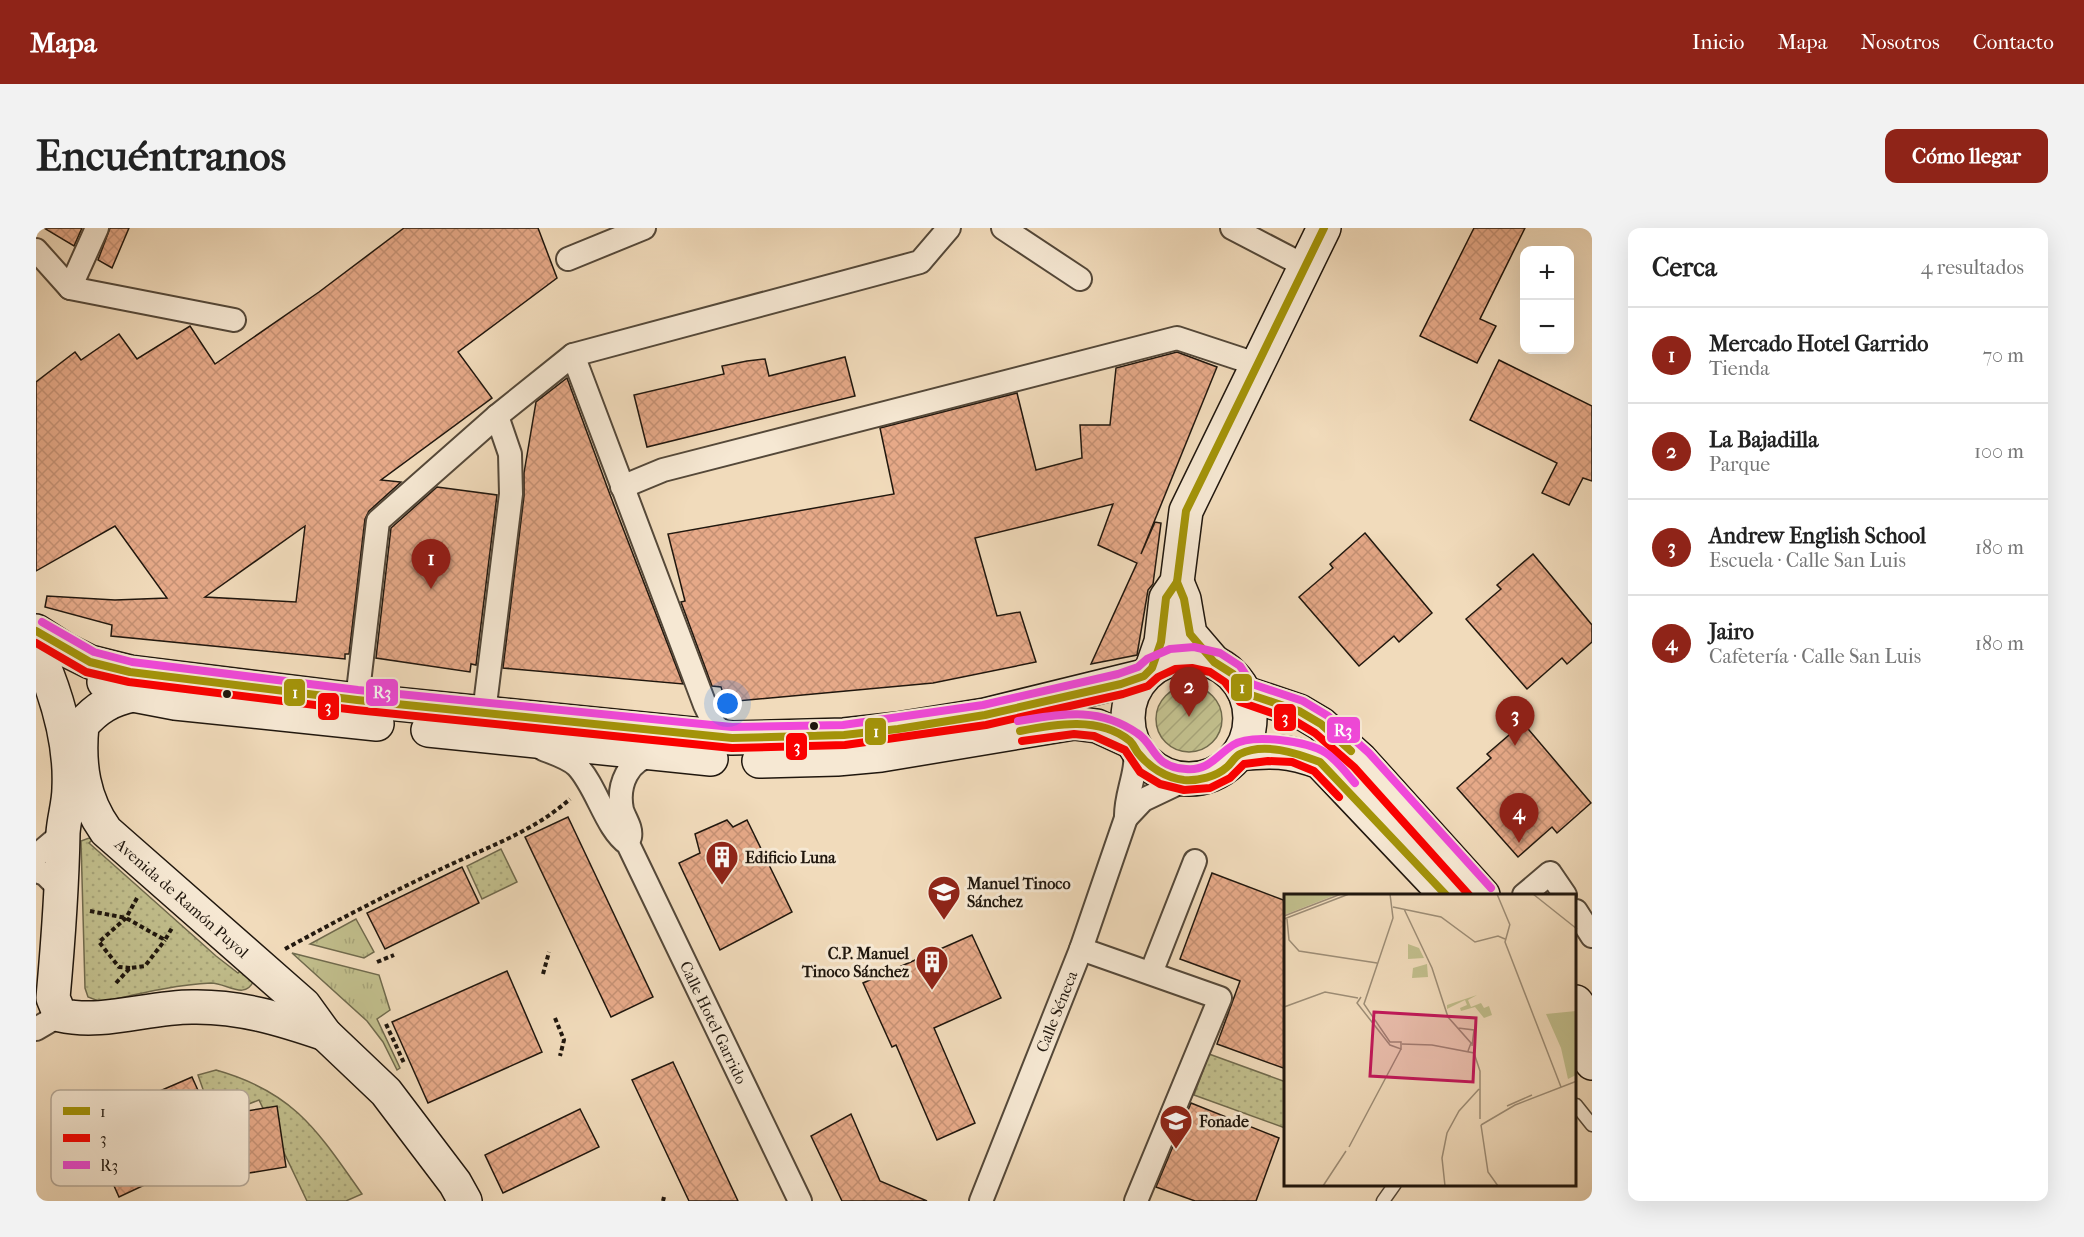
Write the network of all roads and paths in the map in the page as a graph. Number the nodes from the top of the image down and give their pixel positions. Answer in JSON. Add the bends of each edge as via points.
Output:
{"nodes":[{"id":1,"x":98,"y":228,"type":"edge"},
{"id":2,"x":644,"y":228,"type":"edge"},
{"id":3,"x":949,"y":228,"type":"edge"},
{"id":4,"x":1003,"y":228,"type":"edge"},
{"id":5,"x":1232,"y":228,"type":"edge"},
{"id":6,"x":1324,"y":228,"type":"edge"},
{"id":7,"x":36,"y":250,"type":"edge"},
{"id":8,"x":568,"y":259,"type":"dead end"},
{"id":9,"x":1305,"y":266,"type":"junction"},
{"id":10,"x":1080,"y":279,"type":"dead end"},
{"id":11,"x":70,"y":288,"type":"junction"},
{"id":12,"x":234,"y":320,"type":"dead end"},
{"id":13,"x":573,"y":356,"type":"junction"},
{"id":14,"x":1259,"y":365,"type":"junction"},
{"id":15,"x":497,"y":416,"type":"junction"},
{"id":16,"x":622,"y":487,"type":"junction"},
{"id":17,"x":1177,"y":582,"type":"junction"},
{"id":18,"x":38,"y":648,"type":"edge"},
{"id":19,"x":1214,"y":662,"type":"junction"},
{"id":20,"x":1148,"y":672,"type":"junction"},
{"id":21,"x":1245,"y":693,"type":"junction"},
{"id":22,"x":133,"y":695,"type":"junction"},
{"id":23,"x":357,"y":700,"type":"junction"},
{"id":24,"x":484,"y":713,"type":"junction"},
{"id":25,"x":732,"y":738,"type":"junction"},
{"id":26,"x":528,"y":741,"type":"junction"},
{"id":27,"x":1134,"y":746,"type":"junction"},
{"id":28,"x":1239,"y":754,"type":"junction"},
{"id":29,"x":654,"y":755,"type":"junction"},
{"id":30,"x":1185,"y":780,"type":"junction"},
{"id":31,"x":589,"y":782,"type":"junction"},
{"id":32,"x":1126,"y":818,"type":"junction"},
{"id":33,"x":106,"y":831,"type":"junction"},
{"id":34,"x":63,"y":833,"type":"junction"},
{"id":35,"x":628,"y":844,"type":"junction"},
{"id":36,"x":36,"y":856,"type":"edge"},
{"id":37,"x":1195,"y":861,"type":"dead end"},
{"id":38,"x":36,"y":871,"type":"edge"},
{"id":39,"x":1445,"y":894,"type":"edge"},
{"id":40,"x":1482,"y":894,"type":"edge"},
{"id":41,"x":1525,"y":894,"type":"edge"},
{"id":42,"x":1564,"y":894,"type":"edge"},
{"id":43,"x":61,"y":899,"type":"junction"},
{"id":44,"x":187,"y":902,"type":"junction"},
{"id":45,"x":1577,"y":914,"type":"edge"},
{"id":46,"x":126,"y":918,"type":"junction"},
{"id":47,"x":1592,"y":936,"type":"edge"},
{"id":48,"x":165,"y":940,"type":"junction"},
{"id":49,"x":1081,"y":949,"type":"junction"},
{"id":50,"x":549,"y":952,"type":"dead end"},
{"id":51,"x":394,"y":955,"type":"dead end"},
{"id":52,"x":377,"y":962,"type":"dead end"},
{"id":53,"x":258,"y":964,"type":"junction"},
{"id":54,"x":130,"y":968,"type":"junction"},
{"id":55,"x":1151,"y":973,"type":"junction"},
{"id":56,"x":543,"y":974,"type":"dead end"},
{"id":57,"x":1577,"y":1005,"type":"edge"},
{"id":58,"x":235,"y":1008,"type":"junction"},
{"id":59,"x":555,"y":1018,"type":"dead end"},
{"id":60,"x":58,"y":1021,"type":"edge"},
{"id":61,"x":386,"y":1024,"type":"dead end"},
{"id":62,"x":1592,"y":1024,"type":"edge"},
{"id":63,"x":325,"y":1034,"type":"junction"},
{"id":64,"x":1577,"y":1045,"type":"edge"},
{"id":65,"x":560,"y":1056,"type":"dead end"},
{"id":66,"x":1592,"y":1063,"type":"edge"},
{"id":67,"x":405,"y":1066,"type":"dead end"},
{"id":68,"x":1577,"y":1107,"type":"edge"},
{"id":69,"x":1592,"y":1125,"type":"edge"},
{"id":70,"x":1394,"y":1186,"type":"edge"},
{"id":71,"x":465,"y":1201,"type":"edge"},
{"id":72,"x":800,"y":1201,"type":"edge"},
{"id":73,"x":981,"y":1201,"type":"edge"},
{"id":74,"x":1136,"y":1201,"type":"edge"},
{"id":75,"x":1383,"y":1201,"type":"edge"}],
"edges":[{"from":1,"to":11,"type":"street"},
{"from":2,"to":8,"type":"street"},
{"from":3,"to":13,"type":"street","via":[[920,262]]},
{"from":4,"to":10,"type":"street"},
{"from":5,"to":9,"type":"street"},
{"from":6,"to":9,"type":"main road"},
{"from":7,"to":11,"type":"street"},
{"from":9,"to":14,"type":"main road"},
{"from":11,"to":12,"type":"street"},
{"from":13,"to":15,"type":"street"},
{"from":13,"to":16,"type":"street"},
{"from":14,"to":16,"type":"street","via":[[1177,338],[663,470]]},
{"from":14,"to":17,"type":"main road","via":[[1186,511]]},
{"from":15,"to":23,"type":"street","via":[[378,521]]},
{"from":15,"to":24,"type":"street","via":[[510,454],[511,494]]},
{"from":16,"to":25,"type":"street","via":[[714,726]]},
{"from":17,"to":19,"type":"main road","via":[[1190,634]]},
{"from":17,"to":20,"type":"main road","via":[[1166,598],[1161,642]]},
{"from":18,"to":22,"type":"main road","via":[[76,676],[119,686]]},
{"from":18,"to":23,"type":"main road","via":[[64,649],[90,662],[130,672]]},
{"from":18,"to":34,"type":"main road","via":[[52,684],[64,736],[69,788]]},
{"from":19,"to":20,"type":"main road","via":[[1185,657],[1172,659]]},
{"from":19,"to":21,"type":"main road","via":[[1233,675]]},
{"from":20,"to":25,"type":"main road","via":[[985,715],[898,729],[844,735]]},
{"from":20,"to":27,"type":"main road","via":[[1136,685],[1128,706],[1127,728]]},
{"from":21,"to":28,"type":"main road","via":[[1251,714],[1249,735]]},
{"from":21,"to":40,"type":"main road","via":[[1299,711],[1321,724],[1361,760]]},
{"from":22,"to":26,"type":"main road"},
{"from":22,"to":33,"type":"main road","name":"Avenida de Ramón Puyol","via":[[104,705],[82,725],[81,777],[93,813]]},
{"from":23,"to":24,"type":"main road"},
{"from":24,"to":25,"type":"main road"},
{"from":26,"to":29,"type":"main road"},
{"from":26,"to":31,"type":"street","name":"Calle Hotel Garrido","via":[[575,764]]},
{"from":27,"to":29,"type":"main road","via":[[1096,726],[1074,723],[837,759],[744,761]]},
{"from":27,"to":30,"type":"main road","via":[[1147,764],[1165,775]]},
{"from":27,"to":32,"type":"street","name":"Calle Séneca","via":[[1135,774],[1125,801]]},
{"from":28,"to":30,"type":"main road","via":[[1224,769],[1206,778]]},
{"from":28,"to":39,"type":"main road","via":[[1294,752],[1320,762]]},
{"from":29,"to":35,"type":"street","name":"Calle Hotel Garrido","via":[[644,756],[629,768],[620,794],[631,833]]},
{"from":30,"to":32,"type":"street","name":"Calle Séneca","via":[[1143,800]]},
{"from":31,"to":35,"type":"street","name":"Calle Hotel Garrido","via":[[619,838]]},
{"from":31,"to":53,"type":"path","via":[[552,815],[350,914]]},
{"from":32,"to":49,"type":"street","name":"Calle Séneca"},
{"from":33,"to":34,"type":"main road","name":"Avenida de Ramón Puyol","via":[[84,825]]},
{"from":33,"to":44,"type":"main road","name":"Avenida de Ramón Puyol"},
{"from":34,"to":36,"type":"street"},
{"from":34,"to":43,"type":"main road"},
{"from":35,"to":72,"type":"street","name":"Calle Hotel Garrido"},
{"from":37,"to":55,"type":"street"},
{"from":38,"to":43,"type":"street","via":[[50,878]]},
{"from":41,"to":42,"type":"street","via":[[1550,873]]},
{"from":43,"to":46,"type":"path"},
{"from":43,"to":60,"type":"main road","via":[[53,998]]},
{"from":44,"to":48,"type":"path"},
{"from":44,"to":53,"type":"main road","name":"Avenida de Ramón Puyol"},
{"from":45,"to":47,"type":"street"},
{"from":46,"to":48,"type":"path"},
{"from":46,"to":54,"type":"path","via":[[99,942],[119,967]]},
{"from":48,"to":54,"type":"path","via":[[145,966]]},
{"from":49,"to":55,"type":"street"},
{"from":49,"to":73,"type":"street","name":"Calle Séneca"},
{"from":50,"to":56,"type":"path"},
{"from":51,"to":52,"type":"path"},
{"from":53,"to":58,"type":"main road","name":"Avenida de Ramón Puyol","via":[[262,973],[259,993],[245,1006]]},
{"from":53,"to":63,"type":"main road","name":"Avenida de Ramón Puyol","via":[[304,1005]]},
{"from":54,"to":60,"type":"path"},
{"from":55,"to":74,"type":"street","via":[[1220,998]]},
{"from":57,"to":62,"type":"main road"},
{"from":58,"to":60,"type":"main road","name":"Avenida de Ramón Puyol","via":[[190,1007]]},
{"from":58,"to":63,"type":"main road","name":"Avenida de Ramón Puyol"},
{"from":59,"to":65,"type":"path","via":[[564,1040]]},
{"from":61,"to":67,"type":"path"},
{"from":63,"to":71,"type":"main road","name":"Avenida de Ramón Puyol","via":[[386,1092]]},
{"from":64,"to":66,"type":"main road"},
{"from":68,"to":69,"type":"lane"},
{"from":70,"to":75,"type":"lane"}]}
